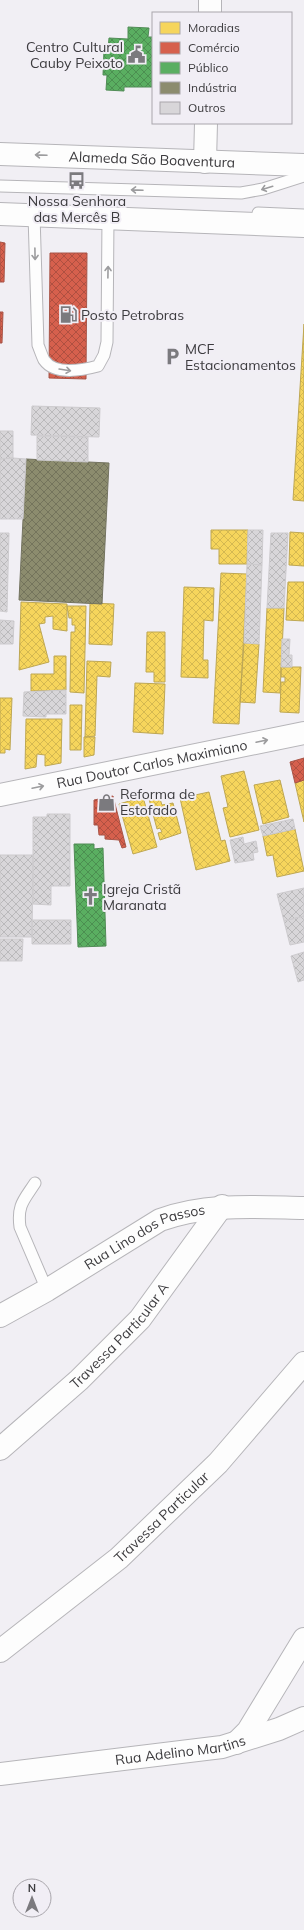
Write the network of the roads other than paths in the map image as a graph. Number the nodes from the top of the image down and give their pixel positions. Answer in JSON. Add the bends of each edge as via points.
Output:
{"nodes":[{"id":1,"x":210,"y":0,"type":"edge"},
{"id":2,"x":210,"y":12,"type":"edge"},
{"id":3,"x":206,"y":124,"type":"edge"},
{"id":4,"x":0,"y":154,"type":"edge"},
{"id":5,"x":205,"y":162,"type":"junction"},
{"id":6,"x":304,"y":165,"type":"edge"},
{"id":7,"x":304,"y":176,"type":"edge"},
{"id":8,"x":0,"y":186,"type":"edge"},
{"id":9,"x":0,"y":204,"type":"edge"},
{"id":10,"x":0,"y":214,"type":"edge"},
{"id":11,"x":304,"y":215,"type":"edge"},
{"id":12,"x":34,"y":216,"type":"junction"},
{"id":13,"x":108,"y":218,"type":"junction"},
{"id":14,"x":304,"y":226,"type":"edge"},
{"id":15,"x":304,"y":733,"type":"edge"},
{"id":16,"x":0,"y":795,"type":"edge"},
{"id":17,"x":35,"y":1182,"type":"dead end"},
{"id":18,"x":222,"y":1206,"type":"junction"},
{"id":19,"x":304,"y":1208,"type":"edge"},
{"id":20,"x":48,"y":1290,"type":"junction"},
{"id":21,"x":0,"y":1316,"type":"edge"},
{"id":22,"x":304,"y":1363,"type":"edge"},
{"id":23,"x":0,"y":1449,"type":"edge"},
{"id":24,"x":304,"y":1638,"type":"edge"},
{"id":25,"x":0,"y":1651,"type":"edge"},
{"id":26,"x":304,"y":1718,"type":"edge"},
{"id":27,"x":236,"y":1743,"type":"junction"},
{"id":28,"x":0,"y":1774,"type":"edge"}],
"edges":[{"from":1,"to":2,"type":"main road"},
{"from":3,"to":5,"type":"main road"},
{"from":5,"to":4,"type":"main road","name":"Alameda São Boaventura","one_way":true},
{"from":5,"to":6,"type":"main road","name":"Alameda São Boaventura"},
{"from":7,"to":8,"type":"lane","one_way":true,"via":[[253,192],[241,193]]},
{"from":9,"to":11,"type":"lane"},
{"from":10,"to":12,"type":"main road"},
{"from":12,"to":13,"type":"main road"},
{"from":12,"to":13,"type":"lane","one_way":true,"via":[[38,345],[45,361],[57,369],[78,372],[98,366],[107,342]]},
{"from":13,"to":14,"type":"main road"},
{"from":16,"to":15,"type":"main road","name":"Rua Doutor Carlos Maximiano","one_way":true},
{"from":17,"to":20,"type":"lane","via":[[19,1208],[20,1227]]},
{"from":18,"to":19,"type":"main road","name":"Rua Lino dos Passos"},
{"from":18,"to":20,"type":"main road","name":"Rua Lino dos Passos","via":[[175,1214],[160,1220]]},
{"from":18,"to":23,"type":"main road","name":"Travessa Particular A","via":[[140,1319],[79,1380]]},
{"from":20,"to":21,"type":"main road","name":"Rua Lino dos Passos"},
{"from":22,"to":25,"type":"main road","name":"Travessa Particular","via":[[218,1463],[125,1553]]},
{"from":24,"to":27,"type":"main road","name":"Rua Adelino Martins","via":[[248,1731]]},
{"from":26,"to":27,"type":"main road"},
{"from":27,"to":28,"type":"main road","name":"Rua Adelino Martins","via":[[222,1747]]}]}
